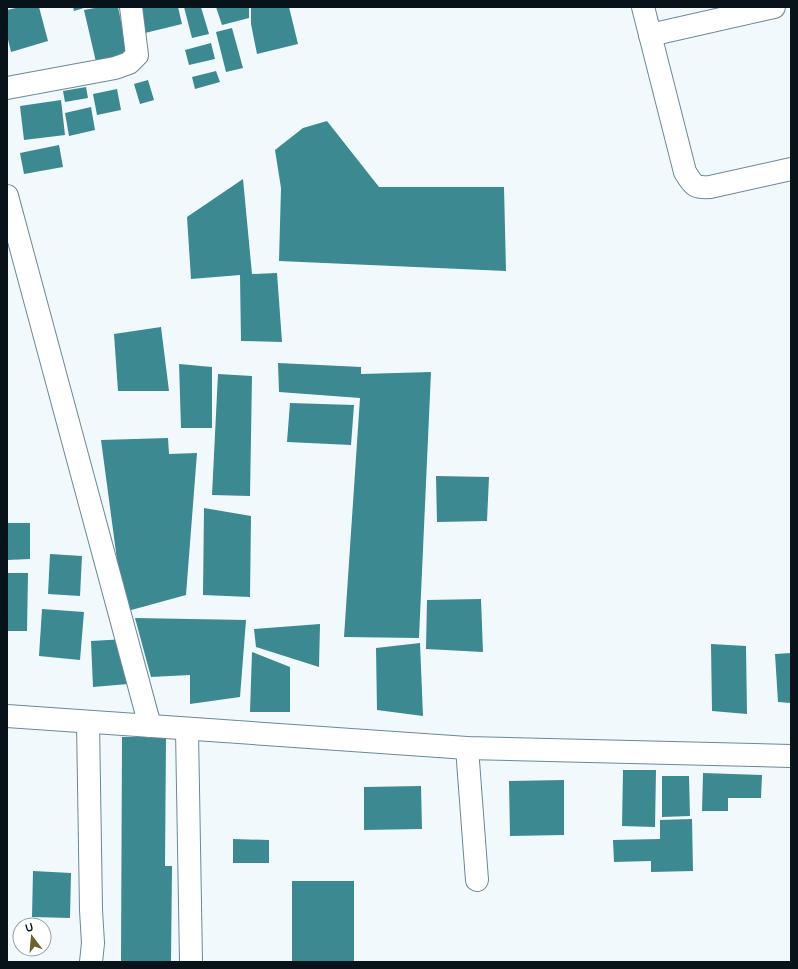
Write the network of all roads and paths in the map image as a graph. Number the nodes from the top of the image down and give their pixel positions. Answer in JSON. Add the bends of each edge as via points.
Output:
{"nodes":[{"id":1,"x":131,"y":7,"type":"edge"},
{"id":2,"x":643,"y":7,"type":"edge"},
{"id":3,"x":774,"y":7,"type":"edge"},
{"id":4,"x":650,"y":35,"type":"junction"},
{"id":5,"x":7,"y":88,"type":"edge"},
{"id":6,"x":791,"y":169,"type":"edge"},
{"id":7,"x":7,"y":196,"type":"edge"},
{"id":8,"x":7,"y":716,"type":"edge"},
{"id":9,"x":88,"y":722,"type":"junction"},
{"id":10,"x":150,"y":726,"type":"junction"},
{"id":11,"x":187,"y":730,"type":"junction"},
{"id":12,"x":466,"y":748,"type":"junction"},
{"id":13,"x":791,"y":756,"type":"edge"},
{"id":14,"x":477,"y":880,"type":"dead end"},
{"id":15,"x":91,"y":962,"type":"edge"},
{"id":16,"x":191,"y":962,"type":"edge"}],
"edges":[{"from":1,"to":5,"type":"street","via":[[136,55],[129,63],[115,68]]},
{"from":2,"to":4,"type":"street"},
{"from":3,"to":4,"type":"street"},
{"from":4,"to":6,"type":"street","via":[[685,172],[692,184],[699,188],[710,187]]},
{"from":7,"to":10,"type":"street"},
{"from":8,"to":9,"type":"street"},
{"from":9,"to":10,"type":"street"},
{"from":9,"to":15,"type":"street","via":[[93,943]]},
{"from":10,"to":11,"type":"street"},
{"from":11,"to":12,"type":"street"},
{"from":11,"to":16,"type":"street"},
{"from":12,"to":13,"type":"street"},
{"from":12,"to":14,"type":"street"}]}
